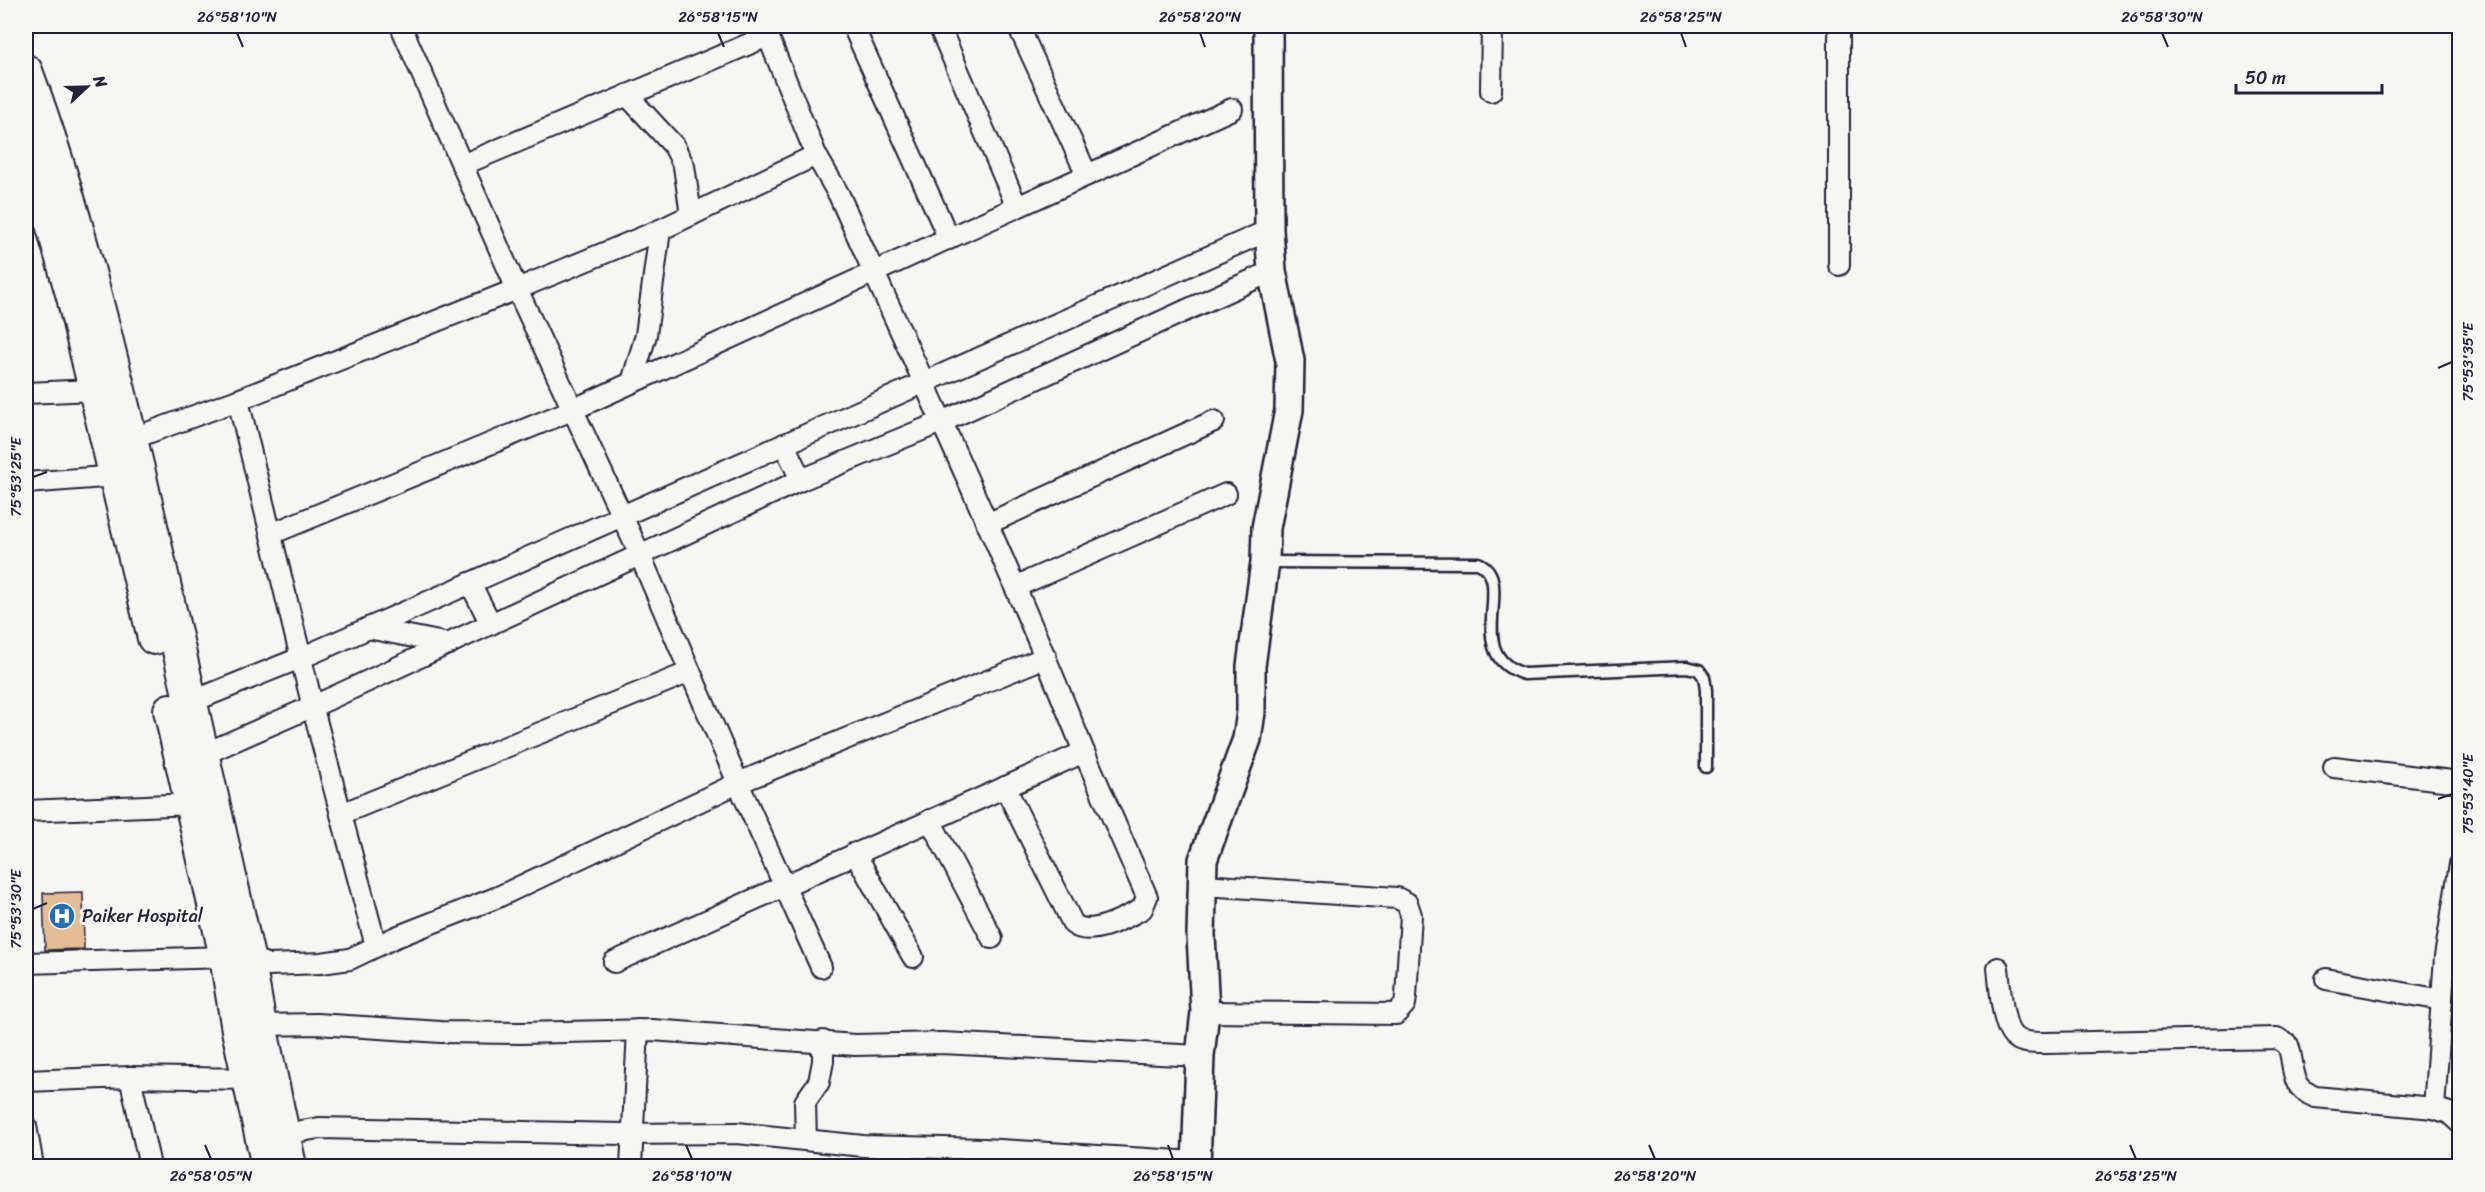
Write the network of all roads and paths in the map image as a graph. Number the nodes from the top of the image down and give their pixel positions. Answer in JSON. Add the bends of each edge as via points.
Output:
{"nodes":[{"id":1,"x":853,"y":26,"type":"edge"},
{"id":2,"x":939,"y":26,"type":"edge"},
{"id":3,"x":1268,"y":26,"type":"edge"},
{"id":4,"x":1492,"y":26,"type":"edge"},
{"id":5,"x":1839,"y":26,"type":"edge"},
{"id":6,"x":403,"y":31,"type":"dead end"},
{"id":7,"x":766,"y":31,"type":"edge"},
{"id":8,"x":1021,"y":32,"type":"dead end"},
{"id":9,"x":26,"y":71,"type":"edge"},
{"id":10,"x":1491,"y":91,"type":"dead end"},
{"id":11,"x":627,"y":95,"type":"junction"},
{"id":12,"x":1232,"y":109,"type":"dead end"},
{"id":13,"x":26,"y":133,"type":"edge"},
{"id":14,"x":816,"y":155,"type":"junction"},
{"id":15,"x":30,"y":164,"type":"edge"},
{"id":16,"x":462,"y":165,"type":"junction"},
{"id":17,"x":1087,"y":175,"type":"junction"},
{"id":18,"x":1017,"y":207,"type":"junction"},
{"id":19,"x":691,"y":215,"type":"junction"},
{"id":20,"x":660,"y":230,"type":"junction"},
{"id":21,"x":1269,"y":230,"type":"junction"},
{"id":22,"x":949,"y":239,"type":"junction"},
{"id":23,"x":1839,"y":265,"type":"dead end"},
{"id":24,"x":1272,"y":271,"type":"junction"},
{"id":25,"x":874,"y":273,"type":"junction"},
{"id":26,"x":517,"y":289,"type":"junction"},
{"id":27,"x":632,"y":382,"type":"junction"},
{"id":28,"x":923,"y":382,"type":"junction"},
{"id":29,"x":94,"y":390,"type":"junction"},
{"id":30,"x":26,"y":393,"type":"edge"},
{"id":31,"x":238,"y":400,"type":"junction"},
{"id":32,"x":572,"y":410,"type":"junction"},
{"id":33,"x":1214,"y":421,"type":"dead end"},
{"id":34,"x":941,"y":422,"type":"junction"},
{"id":35,"x":131,"y":439,"type":"junction"},
{"id":36,"x":784,"y":444,"type":"junction"},
{"id":37,"x":117,"y":476,"type":"junction"},
{"id":38,"x":801,"y":480,"type":"junction"},
{"id":39,"x":26,"y":483,"type":"edge"},
{"id":40,"x":1226,"y":494,"type":"dead end"},
{"id":41,"x":620,"y":516,"type":"junction"},
{"id":42,"x":987,"y":524,"type":"junction"},
{"id":43,"x":271,"y":534,"type":"junction"},
{"id":44,"x":640,"y":555,"type":"junction"},
{"id":45,"x":1265,"y":562,"type":"junction"},
{"id":46,"x":470,"y":583,"type":"junction"},
{"id":47,"x":1015,"y":587,"type":"junction"},
{"id":48,"x":491,"y":624,"type":"junction"},
{"id":49,"x":368,"y":628,"type":"junction"},
{"id":50,"x":449,"y":644,"type":"junction"},
{"id":51,"x":1046,"y":657,"type":"junction"},
{"id":52,"x":301,"y":658,"type":"junction"},
{"id":53,"x":690,"y":672,"type":"junction"},
{"id":54,"x":313,"y":707,"type":"junction"},
{"id":55,"x":192,"y":730,"type":"junction"},
{"id":56,"x":1084,"y":752,"type":"junction"},
{"id":57,"x":1706,"y":767,"type":"dead end"},
{"id":58,"x":2334,"y":767,"type":"dead end"},
{"id":59,"x":2460,"y":782,"type":"edge"},
{"id":60,"x":738,"y":783,"type":"junction"},
{"id":61,"x":1005,"y":787,"type":"junction"},
{"id":62,"x":192,"y":804,"type":"junction"},
{"id":63,"x":26,"y":811,"type":"edge"},
{"id":64,"x":341,"y":814,"type":"junction"},
{"id":65,"x":930,"y":820,"type":"junction"},
{"id":66,"x":855,"y":853,"type":"junction"},
{"id":67,"x":2460,"y":864,"type":"edge"},
{"id":68,"x":785,"y":883,"type":"junction"},
{"id":69,"x":1203,"y":885,"type":"junction"},
{"id":70,"x":2458,"y":889,"type":"edge"},
{"id":71,"x":992,"y":938,"type":"dead end"},
{"id":72,"x":376,"y":946,"type":"junction"},
{"id":73,"x":237,"y":957,"type":"junction"},
{"id":74,"x":913,"y":957,"type":"dead end"},
{"id":75,"x":614,"y":962,"type":"dead end"},
{"id":76,"x":26,"y":963,"type":"edge"},
{"id":77,"x":821,"y":968,"type":"dead end"},
{"id":78,"x":1998,"y":968,"type":"dead end"},
{"id":79,"x":2326,"y":980,"type":"dead end"},
{"id":80,"x":2442,"y":1000,"type":"junction"},
{"id":81,"x":1205,"y":1012,"type":"junction"},
{"id":82,"x":260,"y":1025,"type":"junction"},
{"id":83,"x":638,"y":1030,"type":"junction"},
{"id":84,"x":823,"y":1041,"type":"junction"},
{"id":85,"x":1200,"y":1056,"type":"junction"},
{"id":86,"x":130,"y":1077,"type":"junction"},
{"id":87,"x":250,"y":1078,"type":"junction"},
{"id":88,"x":26,"y":1081,"type":"edge"},
{"id":89,"x":2434,"y":1108,"type":"junction"},
{"id":90,"x":2460,"y":1123,"type":"edge"},
{"id":91,"x":26,"y":1126,"type":"edge"},
{"id":92,"x":284,"y":1134,"type":"junction"},
{"id":93,"x":632,"y":1134,"type":"junction"},
{"id":94,"x":806,"y":1140,"type":"junction"},
{"id":95,"x":1196,"y":1164,"type":"edge"},
{"id":96,"x":33,"y":1167,"type":"edge"},
{"id":97,"x":150,"y":1167,"type":"edge"},
{"id":98,"x":268,"y":1167,"type":"edge"},
{"id":99,"x":290,"y":1167,"type":"edge"},
{"id":100,"x":631,"y":1167,"type":"edge"}],
"edges":[{"from":1,"to":22,"type":"street"},
{"from":2,"to":18,"type":"street"},
{"from":3,"to":21,"type":"street"},
{"from":4,"to":10,"type":"street"},
{"from":5,"to":23,"type":"street"},
{"from":6,"to":16,"type":"street"},
{"from":7,"to":11,"type":"street"},
{"from":7,"to":14,"type":"street"},
{"from":8,"to":17,"type":"street"},
{"from":9,"to":35,"type":"main road","via":[[79,232]]},
{"from":11,"to":16,"type":"street"},
{"from":11,"to":19,"type":"street","via":[[659,129],[684,165]]},
{"from":12,"to":17,"type":"street"},
{"from":13,"to":15,"type":"main road"},
{"from":14,"to":19,"type":"street"},
{"from":14,"to":25,"type":"street"},
{"from":15,"to":29,"type":"main road","via":[[73,297]]},
{"from":16,"to":26,"type":"street"},
{"from":17,"to":18,"type":"street"},
{"from":18,"to":22,"type":"street"},
{"from":19,"to":20,"type":"street"},
{"from":20,"to":26,"type":"street"},
{"from":20,"to":27,"type":"street","via":[[646,334]]},
{"from":21,"to":24,"type":"street"},
{"from":21,"to":28,"type":"street"},
{"from":22,"to":25,"type":"street"},
{"from":24,"to":34,"type":"street"},
{"from":24,"to":45,"type":"street","via":[[1290,361],[1289,410],[1266,528]]},
{"from":25,"to":27,"type":"street"},
{"from":25,"to":28,"type":"street"},
{"from":26,"to":31,"type":"street"},
{"from":26,"to":32,"type":"street"},
{"from":27,"to":32,"type":"street"},
{"from":28,"to":34,"type":"street"},
{"from":28,"to":36,"type":"street"},
{"from":29,"to":30,"type":"street"},
{"from":29,"to":37,"type":"main road"},
{"from":31,"to":35,"type":"street"},
{"from":31,"to":43,"type":"street"},
{"from":32,"to":41,"type":"street"},
{"from":32,"to":43,"type":"street"},
{"from":33,"to":42,"type":"street"},
{"from":34,"to":38,"type":"street"},
{"from":34,"to":42,"type":"street"},
{"from":35,"to":55,"type":"main road"},
{"from":36,"to":38,"type":"street"},
{"from":36,"to":41,"type":"street"},
{"from":37,"to":39,"type":"street"},
{"from":37,"to":55,"type":"main road"},
{"from":38,"to":44,"type":"street"},
{"from":40,"to":47,"type":"street"},
{"from":41,"to":44,"type":"street"},
{"from":41,"to":46,"type":"street"},
{"from":42,"to":47,"type":"street"},
{"from":43,"to":52,"type":"street"},
{"from":44,"to":48,"type":"street"},
{"from":44,"to":53,"type":"street"},
{"from":45,"to":57,"type":"lane","via":[[1485,565],[1493,585],[1492,639],[1498,657],[1509,669],[1524,674],[1687,667],[1699,670],[1706,690]]},
{"from":45,"to":69,"type":"street","via":[[1251,666],[1247,739],[1203,860]]},
{"from":46,"to":48,"type":"street"},
{"from":46,"to":49,"type":"street"},
{"from":47,"to":51,"type":"street"},
{"from":48,"to":50,"type":"street"},
{"from":49,"to":50,"type":"street"},
{"from":49,"to":52,"type":"street"},
{"from":50,"to":54,"type":"street"},
{"from":51,"to":56,"type":"street"},
{"from":51,"to":60,"type":"street"},
{"from":52,"to":54,"type":"street"},
{"from":52,"to":55,"type":"street"},
{"from":53,"to":60,"type":"street"},
{"from":53,"to":64,"type":"street"},
{"from":54,"to":55,"type":"street"},
{"from":54,"to":64,"type":"street"},
{"from":55,"to":62,"type":"main road"},
{"from":55,"to":73,"type":"main road"},
{"from":56,"to":61,"type":"street"},
{"from":56,"to":61,"type":"street","via":[[1147,897],[1142,909],[1135,913],[1093,929],[1072,924]]},
{"from":58,"to":59,"type":"street"},
{"from":60,"to":68,"type":"street"},
{"from":60,"to":72,"type":"street","via":[[498,897]]},
{"from":61,"to":65,"type":"street"},
{"from":62,"to":63,"type":"street"},
{"from":62,"to":73,"type":"main road"},
{"from":64,"to":72,"type":"street"},
{"from":65,"to":66,"type":"street"},
{"from":65,"to":71,"type":"street"},
{"from":66,"to":68,"type":"street"},
{"from":66,"to":74,"type":"street"},
{"from":67,"to":70,"type":"street"},
{"from":68,"to":75,"type":"street"},
{"from":68,"to":77,"type":"street"},
{"from":69,"to":81,"type":"street"},
{"from":69,"to":81,"type":"street","via":[[1397,898],[1407,903],[1411,915],[1405,1004],[1396,1014]]},
{"from":70,"to":80,"type":"street","via":[[2445,957]]},
{"from":72,"to":73,"type":"street","via":[[350,959],[321,963],[269,965]]},
{"from":73,"to":76,"type":"street"},
{"from":73,"to":82,"type":"main road"},
{"from":73,"to":87,"type":"main road","via":[[238,1030]]},
{"from":78,"to":89,"type":"street","via":[[2006,1022],[2014,1037],[2021,1041],[2277,1038],[2288,1045],[2294,1076],[2304,1093]]},
{"from":79,"to":80,"type":"street"},
{"from":80,"to":89,"type":"street"},
{"from":81,"to":85,"type":"street"},
{"from":82,"to":83,"type":"street","via":[[521,1034]]},
{"from":82,"to":92,"type":"main road"},
{"from":83,"to":84,"type":"street"},
{"from":83,"to":93,"type":"street"},
{"from":84,"to":85,"type":"street"},
{"from":84,"to":94,"type":"street","via":[[819,1082],[805,1102]]},
{"from":85,"to":95,"type":"street"},
{"from":86,"to":87,"type":"street"},
{"from":86,"to":88,"type":"street"},
{"from":86,"to":97,"type":"street"},
{"from":87,"to":98,"type":"main road"},
{"from":89,"to":90,"type":"street","via":[[2449,1113]]},
{"from":91,"to":96,"type":"street"},
{"from":92,"to":93,"type":"street","via":[[318,1128]]},
{"from":92,"to":99,"type":"main road"},
{"from":93,"to":94,"type":"street","via":[[737,1133]]},
{"from":93,"to":100,"type":"street"},
{"from":94,"to":95,"type":"street"}]}
